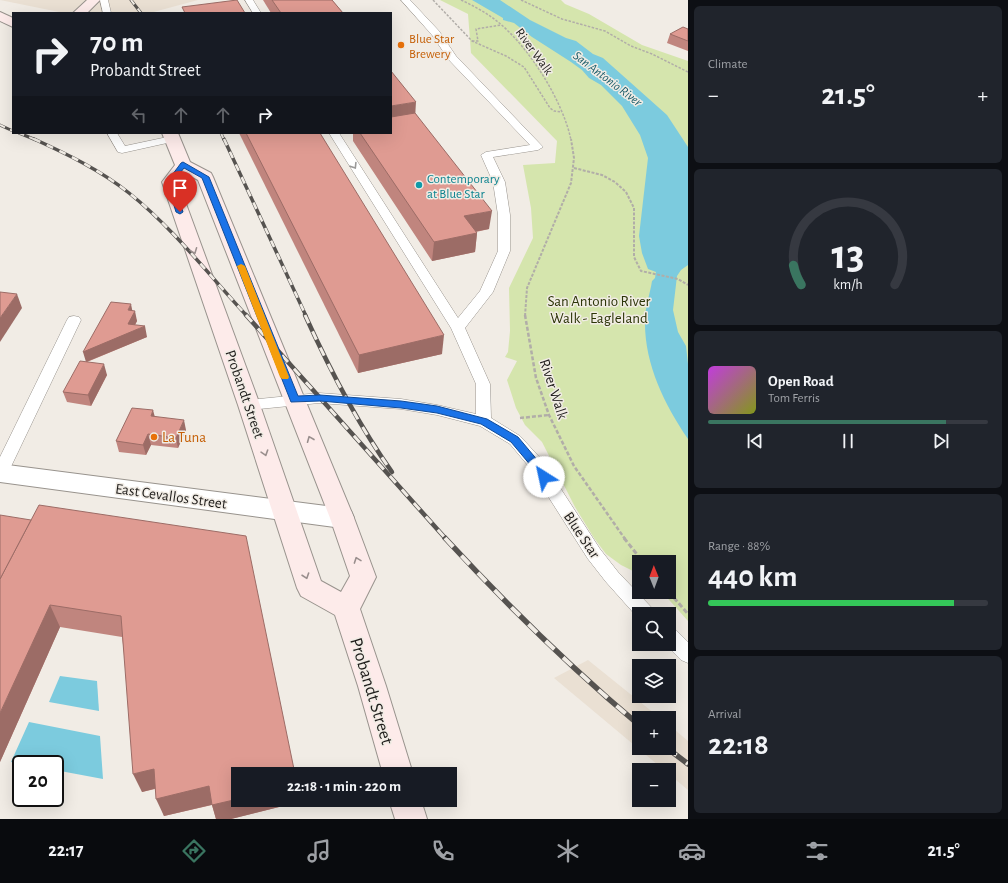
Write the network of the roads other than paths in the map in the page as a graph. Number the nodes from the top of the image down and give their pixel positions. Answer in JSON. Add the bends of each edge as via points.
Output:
{"nodes":[{"id":1,"x":94,"y":0,"type":"edge"},
{"id":2,"x":104,"y":0,"type":"edge"},
{"id":3,"x":249,"y":0,"type":"edge"},
{"id":4,"x":405,"y":0,"type":"edge"},
{"id":5,"x":80,"y":12,"type":"edge"},
{"id":6,"x":107,"y":12,"type":"edge"},
{"id":7,"x":256,"y":12,"type":"edge"},
{"id":8,"x":0,"y":16,"type":"edge"},
{"id":9,"x":12,"y":18,"type":"edge"},
{"id":10,"x":12,"y":23,"type":"edge"},
{"id":11,"x":113,"y":134,"type":"edge"},
{"id":12,"x":335,"y":134,"type":"edge"},
{"id":13,"x":171,"y":136,"type":"edge"},
{"id":14,"x":183,"y":164,"type":"junction"},
{"id":15,"x":74,"y":320,"type":"dead end"},
{"id":16,"x":458,"y":328,"type":"junction"},
{"id":17,"x":294,"y":400,"type":"junction"},
{"id":18,"x":249,"y":405,"type":"junction"},
{"id":19,"x":484,"y":421,"type":"junction"},
{"id":20,"x":0,"y":473,"type":"edge"},
{"id":21,"x":284,"y":511,"type":"junction"},
{"id":22,"x":342,"y":518,"type":"junction"},
{"id":23,"x":640,"y":607,"type":"edge"},
{"id":24,"x":346,"y":608,"type":"junction"},
{"id":25,"x":676,"y":643,"type":"edge"},
{"id":26,"x":688,"y":654,"type":"edge"},
{"id":27,"x":396,"y":767,"type":"edge"},
{"id":28,"x":407,"y":807,"type":"edge"},
{"id":29,"x":411,"y":819,"type":"edge"}],
"edges":[{"from":1,"to":5,"type":"main road"},
{"from":2,"to":6,"type":"lane"},
{"from":3,"to":7,"type":"lane"},
{"from":4,"to":16,"type":"lane","via":[[436,33],[452,58],[538,148],[486,156],[499,182],[504,215],[504,252],[486,292]]},
{"from":8,"to":9,"type":"main road"},
{"from":8,"to":10,"type":"main road"},
{"from":11,"to":13,"type":"lane","via":[[122,150]]},
{"from":12,"to":16,"type":"lane","one_way":true},
{"from":13,"to":14,"type":"main road"},
{"from":14,"to":17,"type":"main road","via":[[205,177]]},
{"from":14,"to":18,"type":"main road","name":"Probandt Street","one_way":true,"via":[[170,182]]},
{"from":15,"to":20,"type":"lane"},
{"from":16,"to":19,"type":"lane","via":[[484,384]]},
{"from":17,"to":18,"type":"lane","name":"Blue Star"},
{"from":17,"to":19,"type":"lane","name":"Blue Star","via":[[320,398],[401,404]]},
{"from":22,"to":17,"type":"main road","one_way":true},
{"from":18,"to":21,"type":"main road","name":"Probandt Street","one_way":true},
{"from":19,"to":23,"type":"lane","name":"Blue Star","via":[[515,440],[536,464],[594,554]]},
{"from":20,"to":21,"type":"street","name":"East Cevallos Street"},
{"from":21,"to":22,"type":"street","name":"East Cevallos Street"},
{"from":21,"to":24,"type":"main road","name":"Probandt Street","one_way":true,"via":[[310,588]]},
{"from":24,"to":22,"type":"main road","one_way":true,"via":[[363,577]]},
{"from":24,"to":27,"type":"main road","name":"Probandt Street"},
{"from":25,"to":26,"type":"lane"},
{"from":28,"to":29,"type":"main road"}]}
